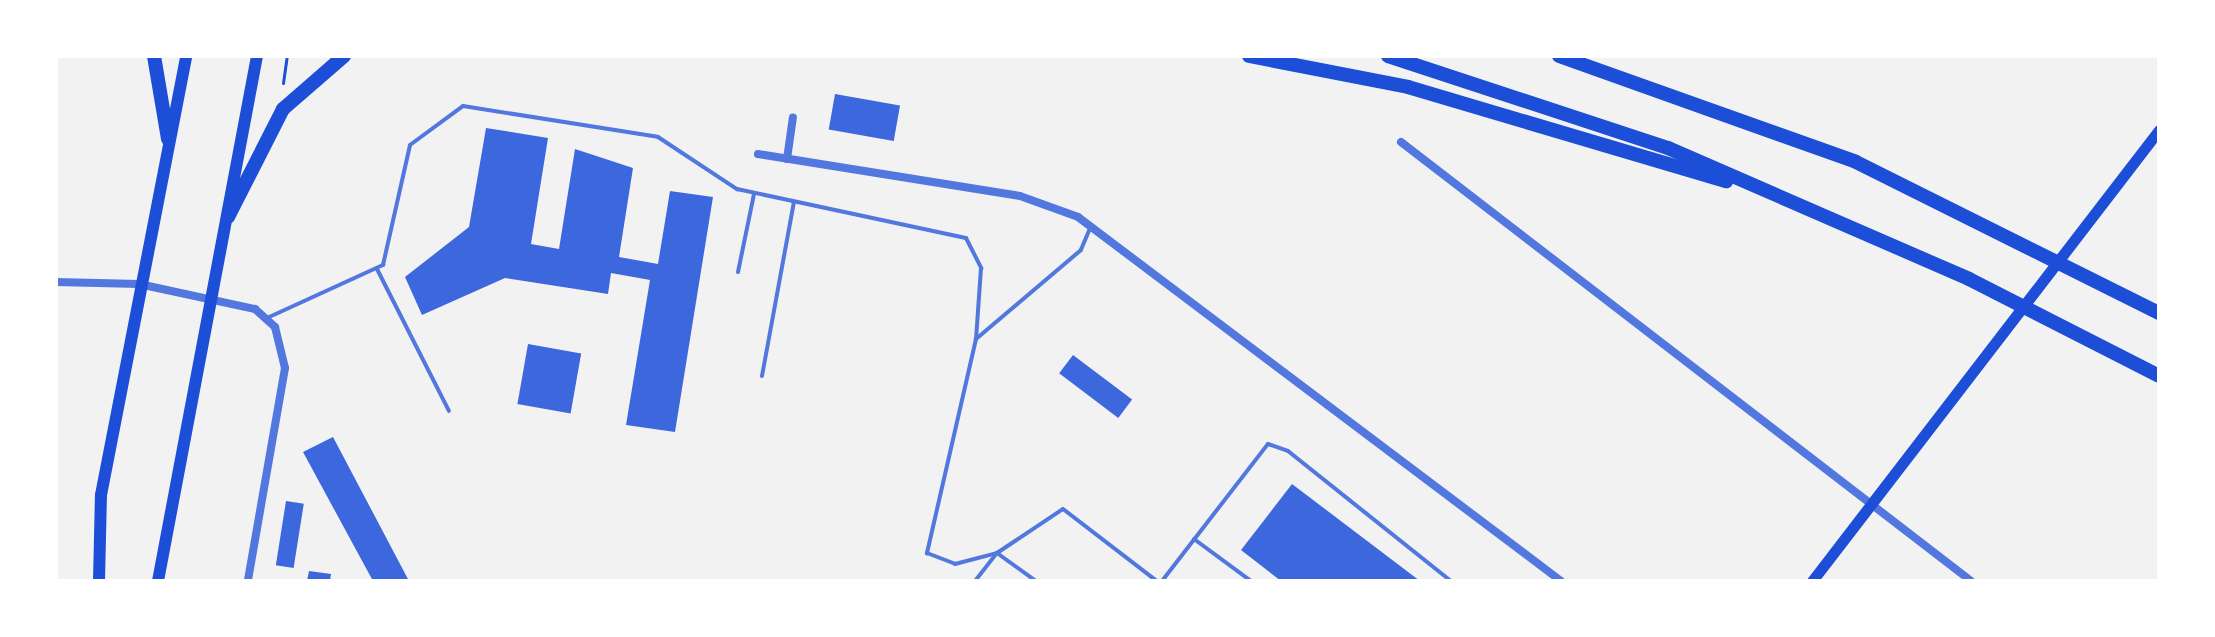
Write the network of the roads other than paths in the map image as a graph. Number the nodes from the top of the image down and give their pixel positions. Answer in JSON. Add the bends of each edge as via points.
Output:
{"nodes":[{"id":1,"x":154,"y":56,"type":"edge"},
{"id":2,"x":186,"y":56,"type":"edge"},
{"id":3,"x":257,"y":56,"type":"edge"},
{"id":4,"x":344,"y":56,"type":"edge"},
{"id":5,"x":1249,"y":56,"type":"edge"},
{"id":6,"x":1388,"y":56,"type":"edge"},
{"id":7,"x":1559,"y":56,"type":"edge"},
{"id":8,"x":793,"y":117,"type":"dead end"},
{"id":9,"x":2159,"y":130,"type":"edge"},
{"id":10,"x":168,"y":139,"type":"junction"},
{"id":11,"x":1401,"y":142,"type":"dead end"},
{"id":12,"x":758,"y":154,"type":"dead end"},
{"id":13,"x":787,"y":159,"type":"junction"},
{"id":14,"x":754,"y":194,"type":"junction"},
{"id":15,"x":1791,"y":201,"type":"junction"},
{"id":16,"x":794,"y":202,"type":"junction"},
{"id":17,"x":228,"y":217,"type":"junction"},
{"id":18,"x":1092,"y":225,"type":"junction"},
{"id":19,"x":377,"y":269,"type":"junction"},
{"id":20,"x":738,"y":272,"type":"dead end"},
{"id":21,"x":56,"y":282,"type":"edge"},
{"id":22,"x":139,"y":284,"type":"junction"},
{"id":23,"x":211,"y":302,"type":"junction"},
{"id":24,"x":2159,"y":313,"type":"edge"},
{"id":25,"x":267,"y":318,"type":"junction"},
{"id":26,"x":976,"y":339,"type":"junction"},
{"id":27,"x":762,"y":376,"type":"dead end"},
{"id":28,"x":2159,"y":376,"type":"edge"},
{"id":29,"x":449,"y":411,"type":"dead end"},
{"id":30,"x":1871,"y":504,"type":"junction"},
{"id":31,"x":1194,"y":539,"type":"junction"},
{"id":32,"x":997,"y":553,"type":"junction"},
{"id":33,"x":99,"y":581,"type":"edge"},
{"id":34,"x":158,"y":581,"type":"edge"},
{"id":35,"x":248,"y":581,"type":"edge"},
{"id":36,"x":975,"y":581,"type":"edge"},
{"id":37,"x":1036,"y":581,"type":"edge"},
{"id":38,"x":1159,"y":581,"type":"edge"},
{"id":39,"x":1251,"y":581,"type":"edge"},
{"id":40,"x":1451,"y":581,"type":"edge"},
{"id":41,"x":1561,"y":581,"type":"edge"},
{"id":42,"x":1812,"y":581,"type":"edge"},
{"id":43,"x":1971,"y":581,"type":"edge"}],
"edges":[{"from":1,"to":10,"type":"highway"},
{"from":2,"to":10,"type":"main road"},
{"from":3,"to":17,"type":"main road"},
{"from":4,"to":17,"type":"highway","via":[[283,109]]},
{"from":5,"to":15,"type":"highway","via":[[1497,111]]},
{"from":6,"to":15,"type":"highway","via":[[1668,148]]},
{"from":7,"to":24,"type":"highway","via":[[1856,162]]},
{"from":8,"to":13,"type":"street"},
{"from":9,"to":30,"type":"main road"},
{"from":10,"to":22,"type":"main road"},
{"from":11,"to":30,"type":"street"},
{"from":12,"to":13,"type":"street"},
{"from":13,"to":18,"type":"street","via":[[1020,196]]},
{"from":14,"to":16,"type":"lane"},
{"from":14,"to":19,"type":"lane","via":[[658,137],[463,106],[410,145]]},
{"from":14,"to":20,"type":"lane"},
{"from":15,"to":28,"type":"highway","via":[[1969,279]]},
{"from":16,"to":26,"type":"lane","via":[[966,238],[981,268]]},
{"from":16,"to":27,"type":"lane"},
{"from":17,"to":23,"type":"main road"},
{"from":18,"to":26,"type":"lane","via":[[1081,250]]},
{"from":18,"to":41,"type":"street"},
{"from":19,"to":25,"type":"lane"},
{"from":19,"to":29,"type":"lane"},
{"from":21,"to":22,"type":"street"},
{"from":22,"to":23,"type":"street"},
{"from":22,"to":33,"type":"main road","via":[[101,495]]},
{"from":23,"to":25,"type":"street"},
{"from":23,"to":34,"type":"main road"},
{"from":25,"to":35,"type":"street","via":[[282,338],[285,368]]},
{"from":26,"to":32,"type":"lane","via":[[927,553],[955,564]]},
{"from":30,"to":42,"type":"main road"},
{"from":30,"to":43,"type":"street"},
{"from":31,"to":38,"type":"lane"},
{"from":31,"to":39,"type":"lane"},
{"from":31,"to":40,"type":"lane","via":[[1268,444],[1288,451]]},
{"from":32,"to":36,"type":"lane"},
{"from":32,"to":37,"type":"lane"},
{"from":32,"to":38,"type":"lane","via":[[1063,509]]}]}
